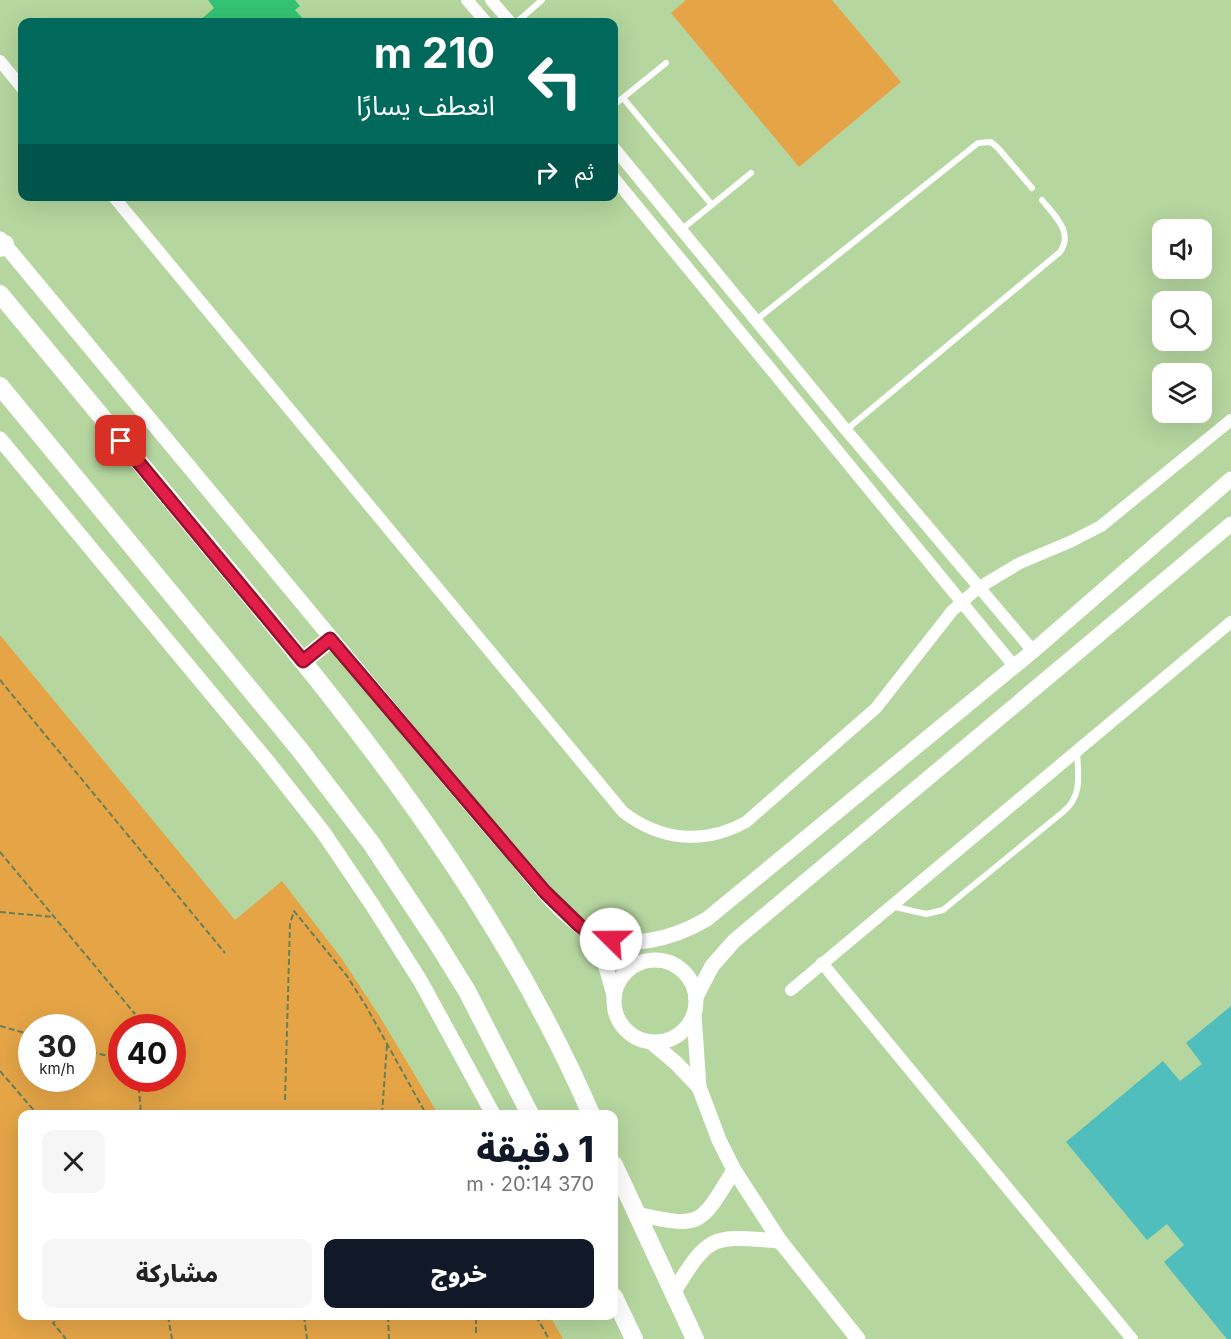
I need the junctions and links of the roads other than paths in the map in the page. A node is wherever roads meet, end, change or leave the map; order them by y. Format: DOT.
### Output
graph roads {
  1 [pos="467,0"];
  2 [pos="491,0"];
  3 [pos="542,0"];
  4 [pos="483,18"];
  5 [pos="507,18"];
  6 [pos="522,18"];
  7 [pos="0,61"];
  8 [pos="666,63"];
  9 [pos="18,83"];
  10 [pos="623,98"];
  11 [pos="618,102"];
  12 [pos="618,153"];
  13 [pos="751,173"];
  14 [pos="618,183"];
  15 [pos="1032,188"];
  16 [pos="1042,200"];
  17 [pos="117,201"];
  18 [pos="711,205"];
  19 [pos="681,230"];
  20 [pos="2,244"];
  21 [pos="0,294"];
  22 [pos="756,320"];
  23 [pos="0,386"];
  24 [pos="1231,420"];
  25 [pos="846,430"];
  26 [pos="0,439"];
  27 [pos="1231,479"];
  28 [pos="1231,524"];
  29 [pos="978,588"];
  30 [pos="962,602"];
  31 [pos="1231,622"];
  32 [pos="330,639"];
  33 [pos="1033,651"];
  34 [pos="303,661"];
  35 [pos="1014,666"];
  36 [pos="1077,750"];
  37 [pos="891,906"];
  38 [pos="591,934"];
  39 [pos="651,940"];
  40 [pos="653,960"];
  41 [pos="822,963"];
  42 [pos="791,990"];
  43 [pos="614,996"];
  44 [pos="696,996"];
  45 [pos="694,1015"];
  46 [pos="651,1042"];
  47 [pos="699,1087"];
  48 [pos="491,1110"];
  49 [pos="528,1110"];
  50 [pos="589,1110"];
  51 [pos="734,1170"];
  52 [pos="618,1174"];
  53 [pos="636,1214"];
  54 [pos="780,1241"];
  55 [pos="673,1293"];
  56 [pos="618,1308"];
  57 [pos="634,1339"];
  58 [pos="695,1339"];
  59 [pos="858,1339"];
  60 [pos="1132,1339"];
  1 -- 4 [label="street"];
  2 -- 5 [label="street"];
  3 -- 6 [label="lane"];
  7 -- 9 [label="street"];
  8 -- 10 [label="lane"];
  10 -- 11 [label="lane"];
  10 -- 18 [label="lane"];
  12 -- 19 [label="street"];
  13 -- 18 [label="lane"];
  14 -- 30 [label="street"];
  15 -- 22 [label="lane"];
  16 -- 25 [label="lane"];
  17 -- 30 [label="street"];
  18 -- 19 [label="lane"];
  19 -- 22 [label="street"];
  20 -- 32 [label="street"];
  21 -- 34 [label="main road"];
  22 -- 25 [label="street"];
  23 -- 49 [label="main road"];
  24 -- 29 [label="street"];
  25 -- 29 [label="street"];
  26 -- 48 [label="street"];
  27 -- 33 [label="street"];
  28 -- 44 [label="street"];
  29 -- 30 [label="street"];
  29 -- 33 [label="street"];
  30 -- 35 [label="street"];
  31 -- 36 [label="street"];
  32 -- 34 [label="main road"];
  32 -- 38 [label="street"];
  33 -- 35 [label="street"];
  34 -- 50 [label="main road"];
  35 -- 39 [label="street"];
  36 -- 37 [label="street"];
  36 -- 37 [label="lane"];
  37 -- 41 [label="street"];
  38 -- 39 [label="street"];
  38 -- 43 [label="street"];
  39 -- 40 [label="street"];
  40 -- 43 [label="street"];
  40 -- 44 [label="street"];
  41 -- 42 [label="street"];
  41 -- 60 [label="street"];
  43 -- 46 [label="street"];
  44 -- 45 [label="street"];
  45 -- 46 [label="street"];
  45 -- 47 [label="street"];
  46 -- 47 [label="street"];
  47 -- 51 [label="street"];
  51 -- 53 [label="street"];
  51 -- 54 [label="street"];
  52 -- 53 [label="main road"];
  53 -- 55 [label="main road"];
  54 -- 55 [label="street"];
  54 -- 59 [label="street"];
  55 -- 58 [label="main road"];
  56 -- 57 [label="main road"];
}
